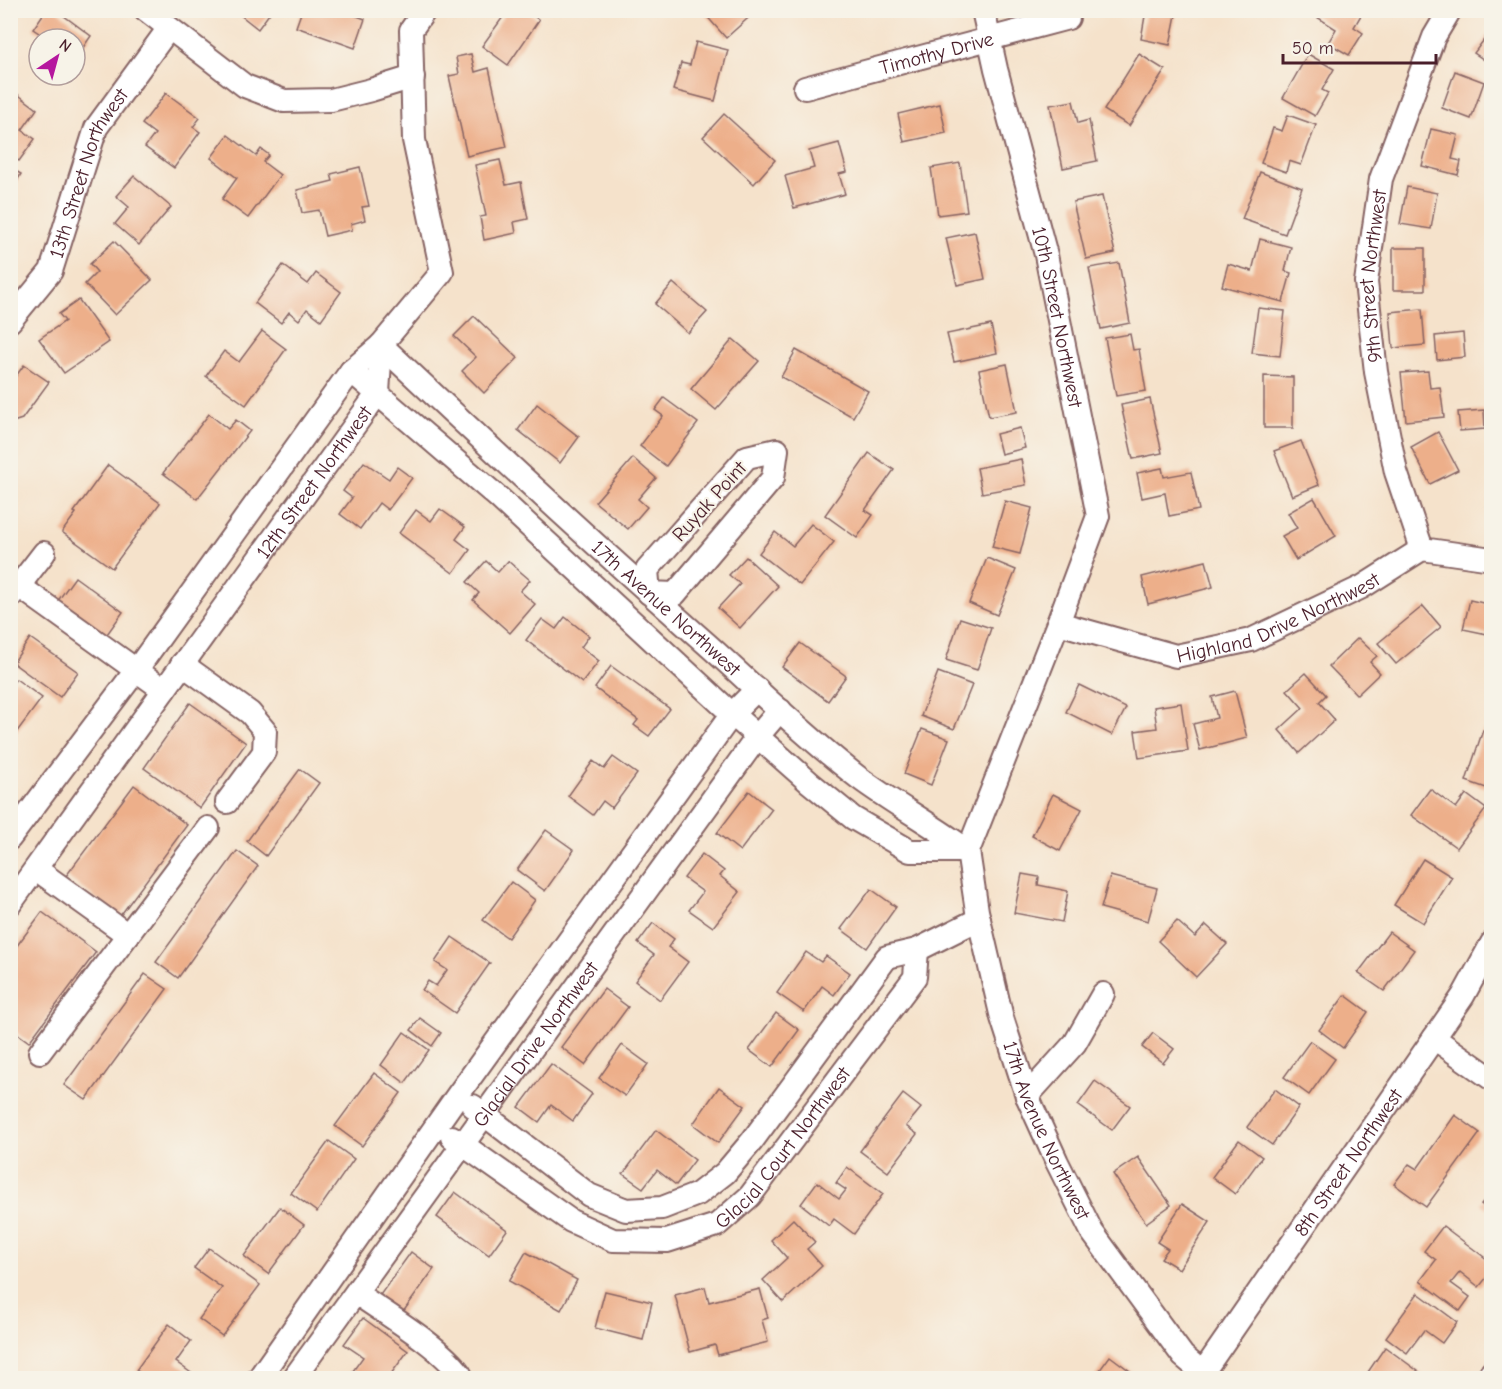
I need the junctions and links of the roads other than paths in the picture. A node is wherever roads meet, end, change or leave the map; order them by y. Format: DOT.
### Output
graph roads {
  1 [pos="146,10"];
  2 [pos="425,10"];
  3 [pos="983,10"];
  4 [pos="1450,10"];
  5 [pos="1068,18"];
  6 [pos="169,28"];
  7 [pos="990,39"];
  8 [pos="412,77"];
  9 [pos="805,88"];
  10 [pos="10,321"];
  11 [pos="381,345"];
  12 [pos="351,371"];
  13 [pos="378,393"];
  14 [pos="523,479"];
  15 [pos="499,498"];
  16 [pos="1422,549"];
  17 [pos="44,553"];
  18 [pos="1491,559"];
  19 [pos="15,591"];
  20 [pos="649,593"];
  21 [pos="628,616"];
  22 [pos="1058,623"];
  23 [pos="183,664"];
  24 [pos="136,669"];
  25 [pos="757,689"];
  26 [pos="164,690"];
  27 [pos="780,710"];
  28 [pos="732,714"];
  29 [pos="758,736"];
  30 [pos="227,802"];
  31 [pos="208,828"];
  32 [pos="10,838"];
  33 [pos="968,851"];
  34 [pos="36,869"];
  35 [pos="10,904"];
  36 [pos="979,919"];
  37 [pos="128,935"];
  38 [pos="1491,942"];
  39 [pos="917,950"];
  40 [pos="1103,994"];
  41 [pos="1434,1038"];
  42 [pos="40,1052"];
  43 [pos="1491,1079"];
  44 [pos="457,1095"];
  45 [pos="1028,1096"];
  46 [pos="485,1114"];
  47 [pos="435,1127"];
  48 [pos="463,1145"];
  49 [pos="356,1293"];
  50 [pos="1491,1372"];
  51 [pos="1201,1375"];
  52 [pos="259,1378"];
  53 [pos="294,1378"];
  54 [pos="458,1378"];
  55 [pos="1486,1378"];
  1 -- 6 [label="street"];
  2 -- 8 [label="street"];
  3 -- 7 [label="street, 10th Street Northwest"];
  4 -- 16 [label="street, 9th Street Northwest"];
  5 -- 7 [label="street, Timothy Drive"];
  6 -- 8 [label="street"];
  6 -- 10 [label="street, 13th Street Northwest"];
  7 -- 9 [label="street, Timothy Drive"];
  7 -- 22 [label="street, 10th Street Northwest"];
  8 -- 11 [label="street"];
  11 -- 12 [label="street"];
  11 -- 13 [label="street, 12th Street Northwest"];
  11 -- 14 [label="street, 17th Avenue Northwest"];
  12 -- 13 [label="street"];
  12 -- 24 [label="street"];
  13 -- 15 [label="street"];
  13 -- 23 [label="street, 12th Street Northwest"];
  14 -- 15 [label="street"];
  14 -- 20 [label="street, 17th Avenue Northwest"];
  15 -- 21 [label="street"];
  16 -- 18 [label="street"];
  16 -- 22 [label="street, Highland Drive Northwest"];
  17 -- 19 [label="street"];
  19 -- 24 [label="street"];
  20 -- 20 [label="street, Ruyak Point"];
  20 -- 21 [label="street"];
  20 -- 25 [label="street, 17th Avenue Northwest"];
  21 -- 28 [label="street"];
  22 -- 33 [label="street"];
  23 -- 26 [label="street, 12th Street Northwest"];
  23 -- 30 [label="street"];
  24 -- 26 [label="street"];
  24 -- 32 [label="street"];
  25 -- 27 [label="street, 17th Avenue Northwest"];
  25 -- 28 [label="street"];
  26 -- 34 [label="street, 12th Street Northwest"];
  27 -- 29 [label="street, Glacial Drive Northwest"];
  27 -- 33 [label="street, 17th Avenue Northwest"];
  28 -- 29 [label="street"];
  28 -- 44 [label="street"];
  29 -- 33 [label="street"];
  29 -- 46 [label="street, Glacial Drive Northwest"];
  31 -- 37 [label="street"];
  33 -- 36 [label="street, 17th Avenue Northwest"];
  34 -- 35 [label="street, 12th Street Northwest"];
  34 -- 37 [label="street"];
  36 -- 39 [label="street"];
  36 -- 45 [label="street, 17th Avenue Northwest"];
  37 -- 42 [label="street"];
  38 -- 41 [label="street, 8th Street Northwest"];
  39 -- 46 [label="street"];
  39 -- 48 [label="street, Glacial Court Northwest"];
  40 -- 45 [label="street"];
  41 -- 43 [label="street"];
  41 -- 51 [label="street, 8th Street Northwest"];
  44 -- 46 [label="street"];
  44 -- 47 [label="street"];
  45 -- 51 [label="street, 17th Avenue Northwest"];
  46 -- 48 [label="street, Glacial Drive Northwest"];
  47 -- 48 [label="street, Glacial Court Northwest"];
  47 -- 52 [label="street"];
  48 -- 49 [label="street, Glacial Drive Northwest"];
  49 -- 53 [label="street, Glacial Drive Northwest"];
  49 -- 54 [label="street"];
  50 -- 55 [label="street"];
}
